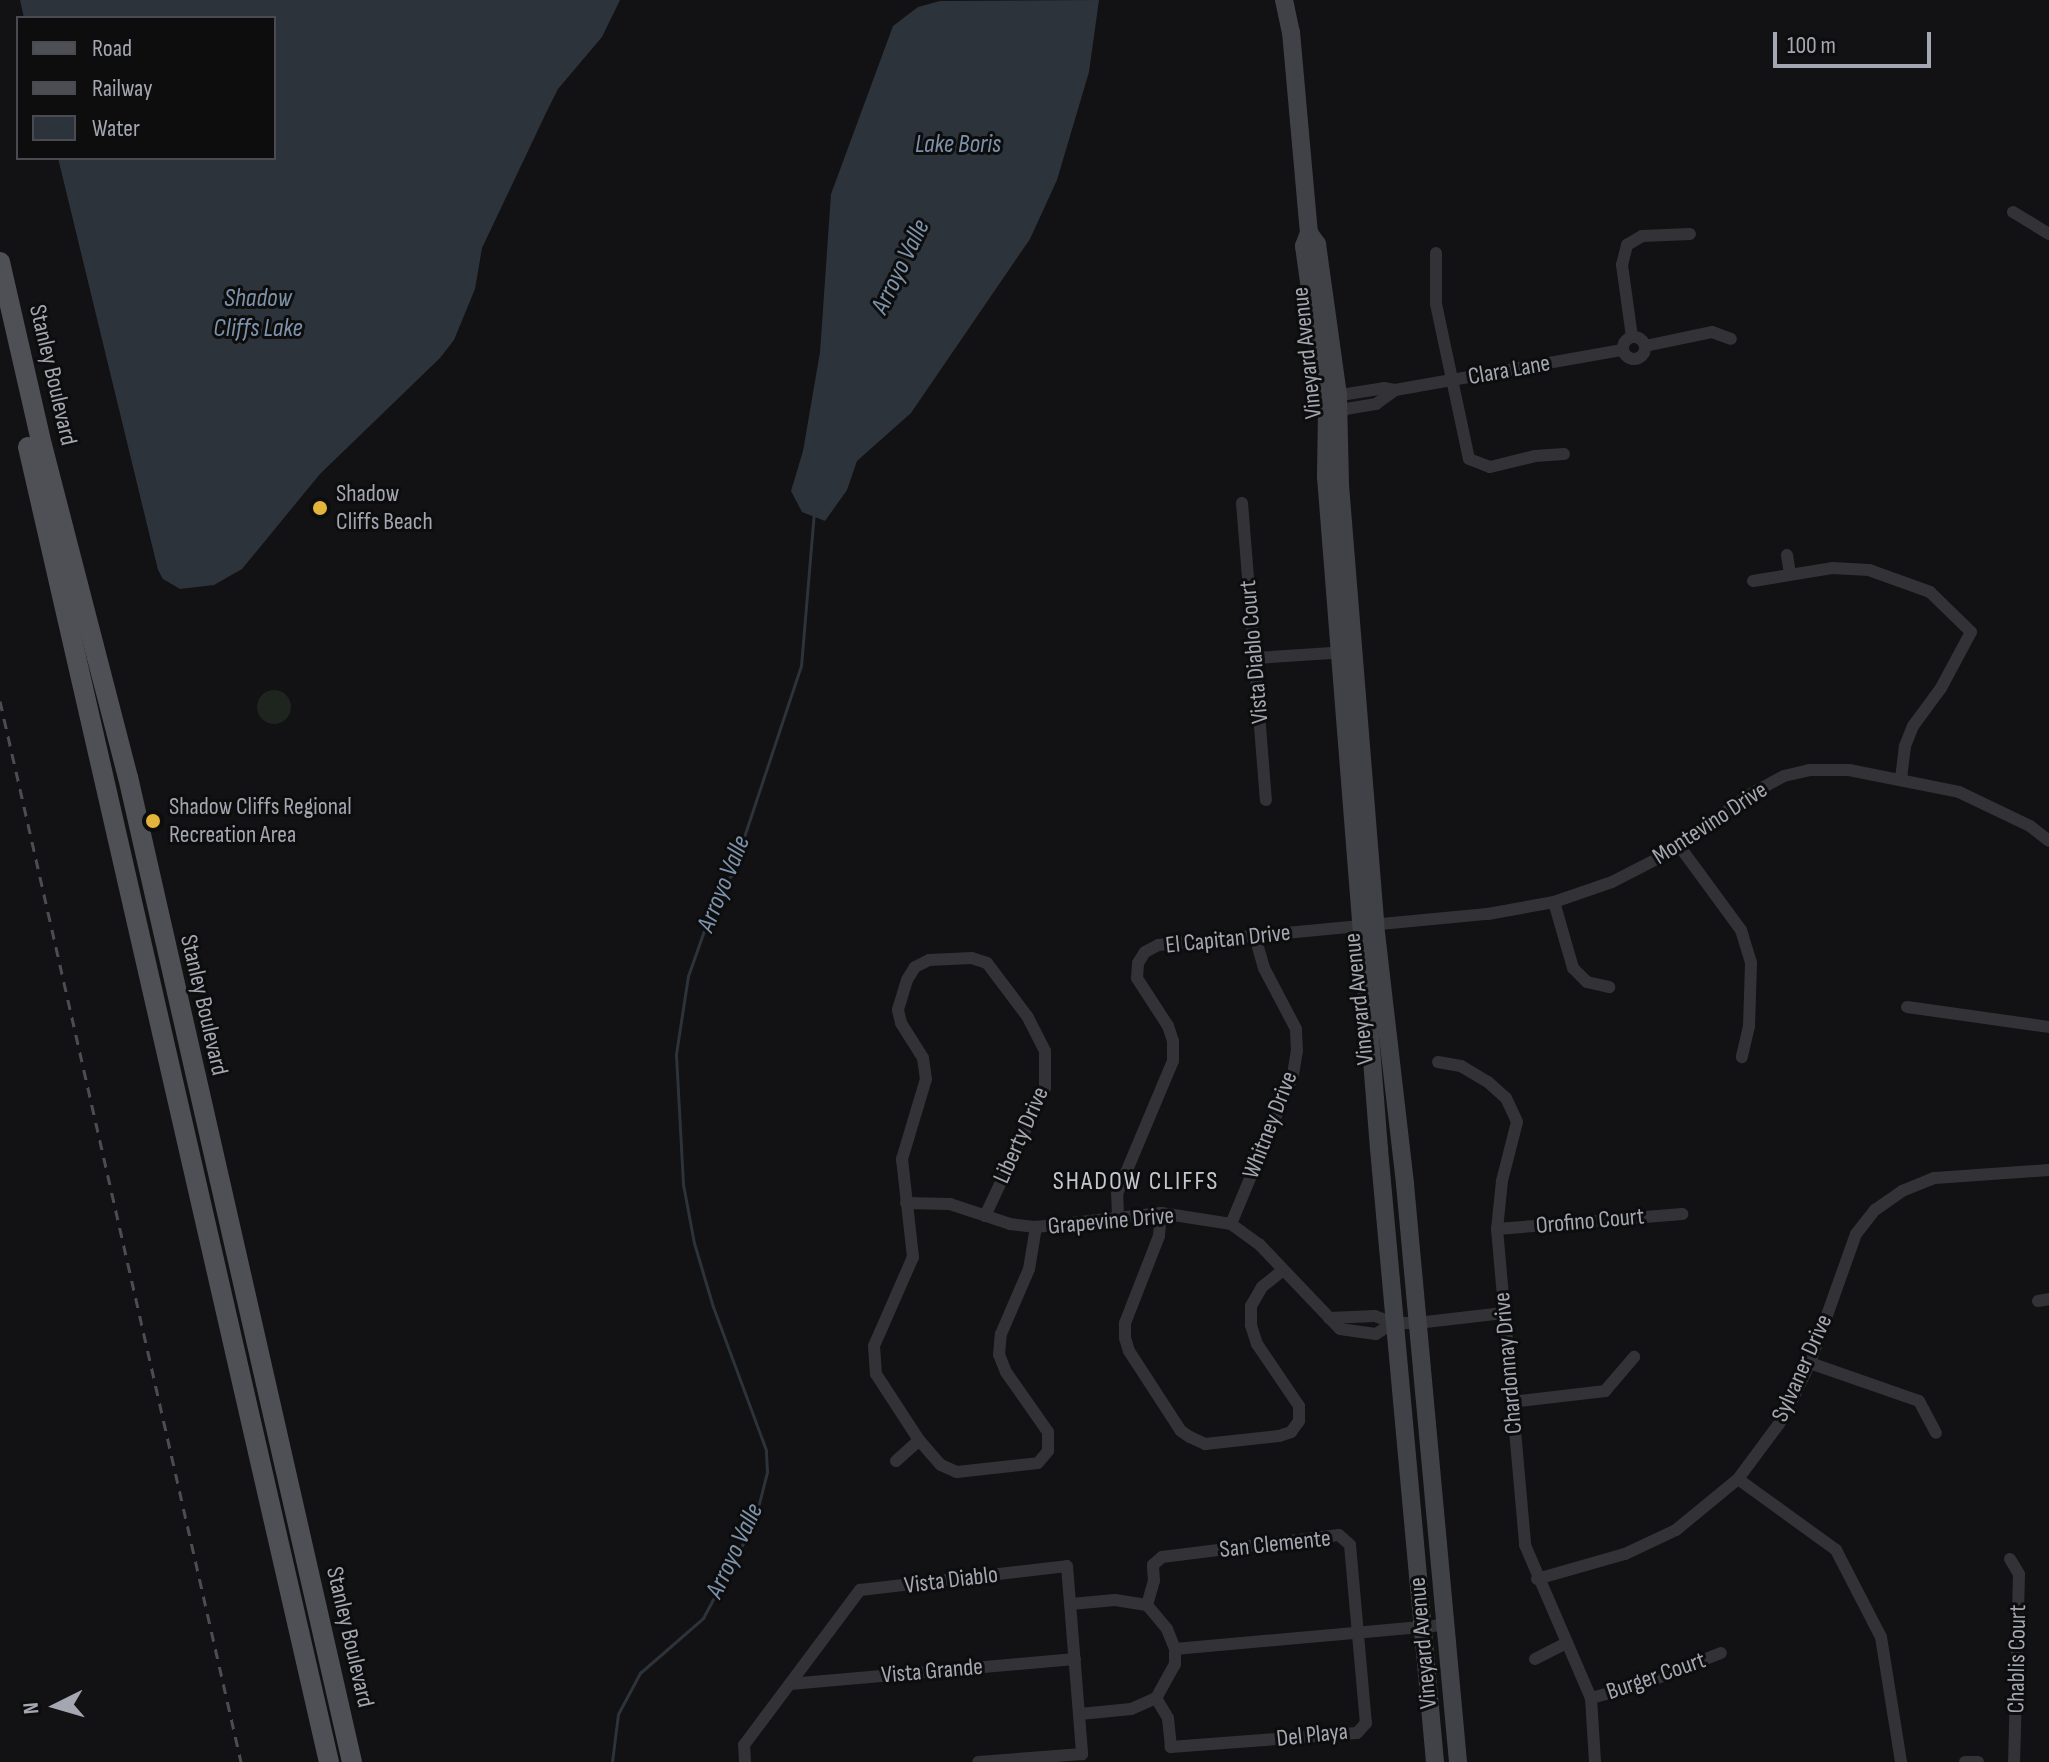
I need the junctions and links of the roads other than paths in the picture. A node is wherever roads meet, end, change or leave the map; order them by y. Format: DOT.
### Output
graph roads {
  1 [pos="1284,0"];
  2 [pos="2013,212"];
  3 [pos="1690,234"];
  4 [pos="2049,234"];
  5 [pos="1436,253"];
  6 [pos="0,262"];
  7 [pos="0,322"];
  8 [pos="1632,337"];
  9 [pos="1731,339"];
  10 [pos="1645,346"];
  11 [pos="1623,350"];
  12 [pos="1451,380"];
  13 [pos="1335,406"];
  14 [pos="1564,454"];
  15 [pos="1242,503"];
  16 [pos="1787,555"];
  17 [pos="1790,573"];
  18 [pos="1753,581"];
  19 [pos="1346,652"];
  20 [pos="1255,658"];
  21 [pos="1901,778"];
  22 [pos="1266,800"];
  23 [pos="2049,841"];
  24 [pos="1680,847"];
  25 [pos="1554,902"];
  26 [pos="1369,924"];
  27 [pos="1255,936"];
  28 [pos="162,937"];
  29 [pos="141,942"];
  30 [pos="1609,987"];
  31 [pos="1907,1007"];
  32 [pos="2049,1027"];
  33 [pos="1742,1057"];
  34 [pos="1438,1062"];
  35 [pos="2049,1170"];
  36 [pos="906,1203"];
  37 [pos="1161,1213"];
  38 [pos="1682,1214"];
  39 [pos="985,1216"];
  40 [pos="1118,1217"];
  41 [pos="1231,1224"];
  42 [pos="1036,1227"];
  43 [pos="1497,1229"];
  44 [pos="1283,1270"];
  45 [pos="1503,1313"];
  46 [pos="1393,1323"];
  47 [pos="1417,1323"];
  48 [pos="1634,1357"];
  49 [pos="1810,1363"];
  50 [pos="1511,1402"];
  51 [pos="1936,1433"];
  52 [pos="919,1440"];
  53 [pos="896,1461"];
  54 [pos="1738,1479"];
  55 [pos="2010,1559"];
  56 [pos="1537,1579"];
  57 [pos="1071,1604"];
  58 [pos="1147,1605"];
  59 [pos="1446,1625"];
  60 [pos="1421,1627"];
  61 [pos="1358,1634"];
  62 [pos="1567,1643"];
  63 [pos="1175,1649"];
  64 [pos="1721,1653"];
  65 [pos="1075,1659"];
  66 [pos="1535,1659"];
  67 [pos="790,1684"];
  68 [pos="1156,1698"];
  69 [pos="1591,1698"];
  70 [pos="1080,1714"];
  71 [pos="329,1762"];
  72 [pos="352,1762"];
  73 [pos="745,1762"];
  74 [pos="978,1762"];
  75 [pos="1435,1762"];
  76 [pos="1458,1762"];
  77 [pos="1595,1762"];
  78 [pos="1901,1762"];
  79 [pos="1965,1762"];
  80 [pos="1978,1762"];
  81 [pos="2014,1762"];
  1 -- 13 [label="street, Vineyard Avenue"];
  2 -- 4 [label="street"];
  3 -- 8 [label="street"];
  5 -- 12 [label="street"];
  6 -- 28 [label="main road, Stanley Boulevard"];
  7 -- 29 [label="main road, Stanley Boulevard"];
  8 -- 10 [label="street"];
  8 -- 11 [label="street"];
  9 -- 10 [label="street"];
  10 -- 11 [label="street"];
  11 -- 12 [label="street, Clara Lane"];
  12 -- 13 [label="street, Clara Lane"];
  12 -- 14 [label="street"];
  13 -- 19 [label="street, Vineyard Avenue"];
  15 -- 20 [label="street, Vista Diablo Court"];
  16 -- 17 [label="street"];
  17 -- 18 [label="street"];
  17 -- 21 [label="street"];
  19 -- 20 [label="street"];
  19 -- 26 [label="street, Vineyard Avenue"];
  20 -- 22 [label="street, Vista Diablo Court"];
  21 -- 23 [label="street, Montevino Drive"];
  21 -- 24 [label="street, Montevino Drive"];
  24 -- 25 [label="street, Montevino Drive"];
  24 -- 33 [label="street"];
  25 -- 26 [label="street, Montevino Drive"];
  25 -- 30 [label="street"];
  26 -- 27 [label="street, El Capitan Drive"];
  26 -- 46 [label="street, Vineyard Avenue"];
  26 -- 47 [label="street, Vineyard Avenue"];
  27 -- 40 [label="street, El Capitan Drive"];
  27 -- 41 [label="street, Whitney Drive"];
  28 -- 29 [label="main road"];
  28 -- 72 [label="main road, Stanley Boulevard"];
  29 -- 71 [label="main road, Stanley Boulevard"];
  31 -- 32 [label="street"];
  34 -- 43 [label="street, Chardonnay Drive"];
  35 -- 49 [label="street, Sylvaner Drive"];
  36 -- 39 [label="street, Grapevine Drive"];
  36 -- 39 [label="street, Liberty Drive"];
  36 -- 52 [label="street"];
  37 -- 40 [label="street, Grapevine Drive"];
  37 -- 41 [label="street, Grapevine Drive"];
  37 -- 44 [label="street"];
  38 -- 43 [label="street, Orofino Court"];
  39 -- 42 [label="street, Grapevine Drive"];
  40 -- 42 [label="street, Grapevine Drive"];
  41 -- 44 [label="street, Grapevine Drive"];
  42 -- 52 [label="street"];
  43 -- 45 [label="street, Chardonnay Drive"];
  44 -- 46 [label="street, Grapevine Drive"];
  45 -- 47 [label="street, Grapevine Drive"];
  45 -- 50 [label="street, Chardonnay Drive"];
  46 -- 47 [label="street, Grapevine Drive"];
  46 -- 60 [label="street, Vineyard Avenue"];
  47 -- 59 [label="street, Vineyard Avenue"];
  48 -- 50 [label="street"];
  49 -- 51 [label="street"];
  49 -- 54 [label="street, Sylvaner Drive"];
  50 -- 56 [label="street, Chardonnay Drive"];
  52 -- 53 [label="street"];
  54 -- 56 [label="street, Sylvaner Drive"];
  54 -- 78 [label="street"];
  55 -- 81 [label="street, Chablis Court"];
  56 -- 62 [label="street, Chardonnay Drive"];
  57 -- 58 [label="street"];
  57 -- 65 [label="street, Vista Diablo"];
  57 -- 67 [label="street, Vista Diablo"];
  58 -- 61 [label="street, San Clemente"];
  58 -- 63 [label="street"];
  59 -- 60 [label="street"];
  59 -- 76 [label="street, Vineyard Avenue"];
  60 -- 61 [label="street"];
  60 -- 75 [label="street, Vineyard Avenue"];
  61 -- 63 [label="street"];
  61 -- 68 [label="street, Del Playa"];
  62 -- 66 [label="street"];
  62 -- 69 [label="street, Chardonnay Drive"];
  63 -- 68 [label="street"];
  64 -- 69 [label="street, Burger Court"];
  65 -- 67 [label="street, Vista Grande"];
  65 -- 70 [label="street"];
  67 -- 73 [label="street"];
  68 -- 70 [label="street"];
  69 -- 77 [label="street, Chardonnay Drive"];
  70 -- 74 [label="street"];
  79 -- 80 [label="street"];
}
